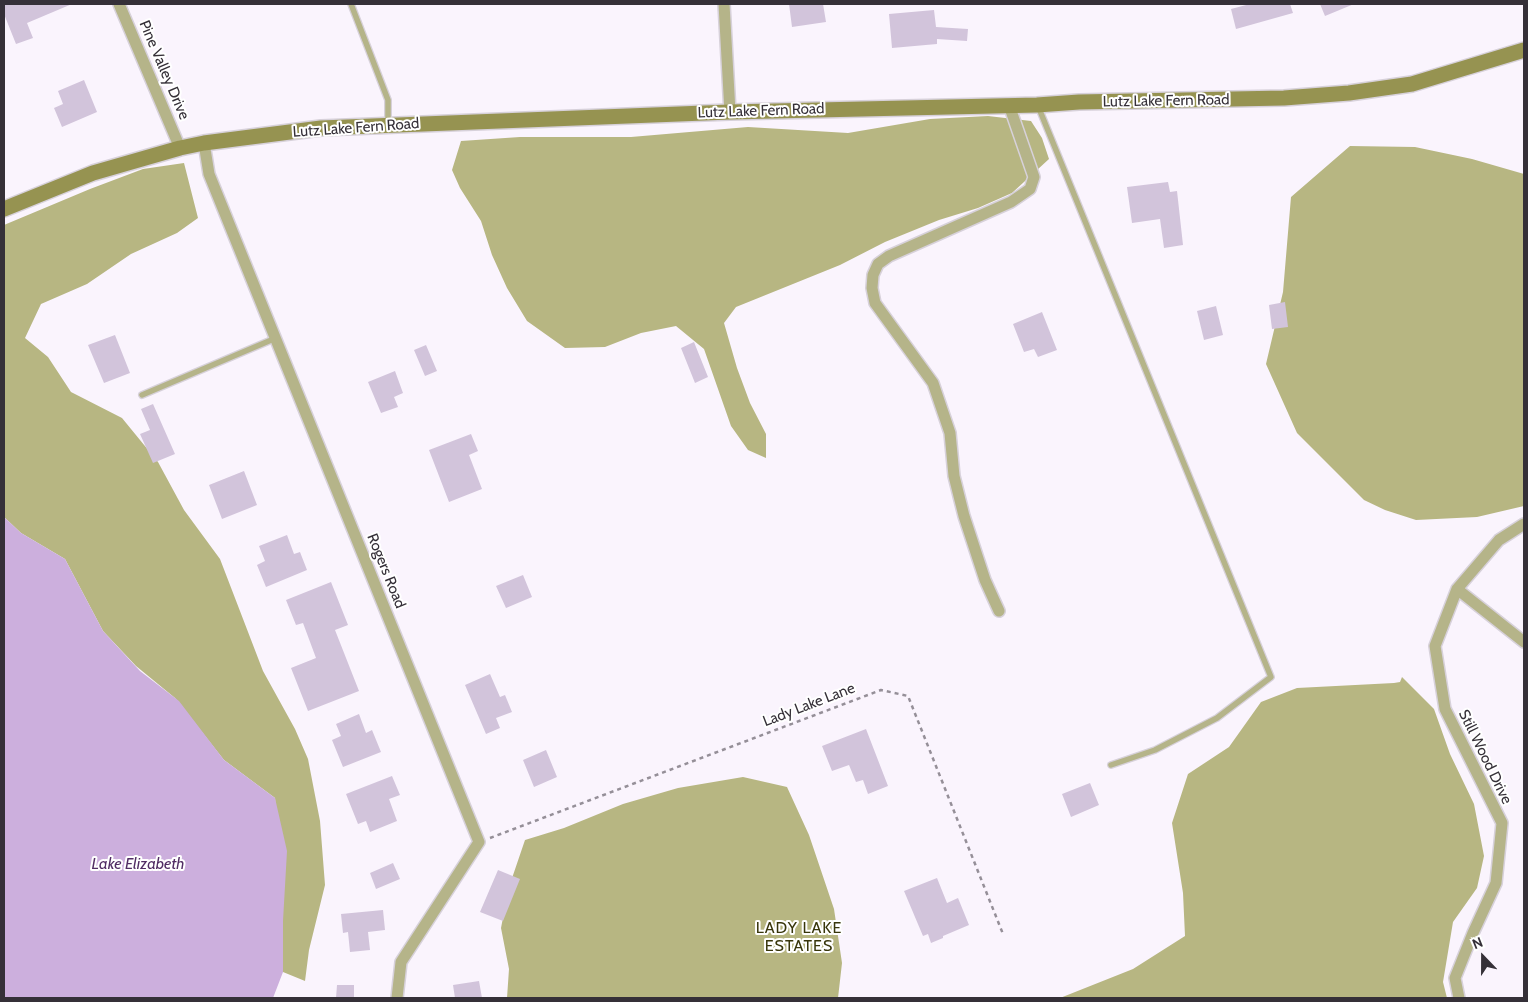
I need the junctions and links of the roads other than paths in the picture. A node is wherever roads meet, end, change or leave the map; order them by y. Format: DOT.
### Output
graph roads {
  1 [pos="119,4"];
  2 [pos="351,4"];
  3 [pos="724,4"];
  4 [pos="1524,50"];
  5 [pos="1037,104"];
  6 [pos="1009,105"];
  7 [pos="730,112"];
  8 [pos="388,125"];
  9 [pos="204,143"];
  10 [pos="180,148"];
  11 [pos="4,209"];
  12 [pos="276,338"];
  13 [pos="142,395"];
  14 [pos="1524,524"];
  15 [pos="1457,589"];
  16 [pos="999,611"];
  17 [pos="1524,642"];
  18 [pos="1111,765"];
  19 [pos="397,998"];
  20 [pos="1459,998"];
  1 -- 10 [label="street, Pine Valley Drive"];
  2 -- 8 [label="lane"];
  3 -- 7 [label="street"];
  4 -- 5 [label="main road, Lutz Lake Fern Road"];
  5 -- 6 [label="main road, Lutz Lake Fern Road"];
  5 -- 18 [label="lane"];
  6 -- 7 [label="main road, Lutz Lake Fern Road"];
  6 -- 16 [label="street"];
  7 -- 8 [label="main road, Lutz Lake Fern Road"];
  8 -- 9 [label="main road, Lutz Lake Fern Road"];
  9 -- 10 [label="main road, Lutz Lake Fern Road"];
  9 -- 12 [label="street, Rogers Road"];
  10 -- 11 [label="main road, Lutz Lake Fern Road"];
  12 -- 13 [label="lane"];
  12 -- 19 [label="street, Rogers Road"];
  14 -- 15 [label="street, Still Wood Drive"];
  15 -- 17 [label="street"];
  15 -- 20 [label="street, Still Wood Drive"];
}
